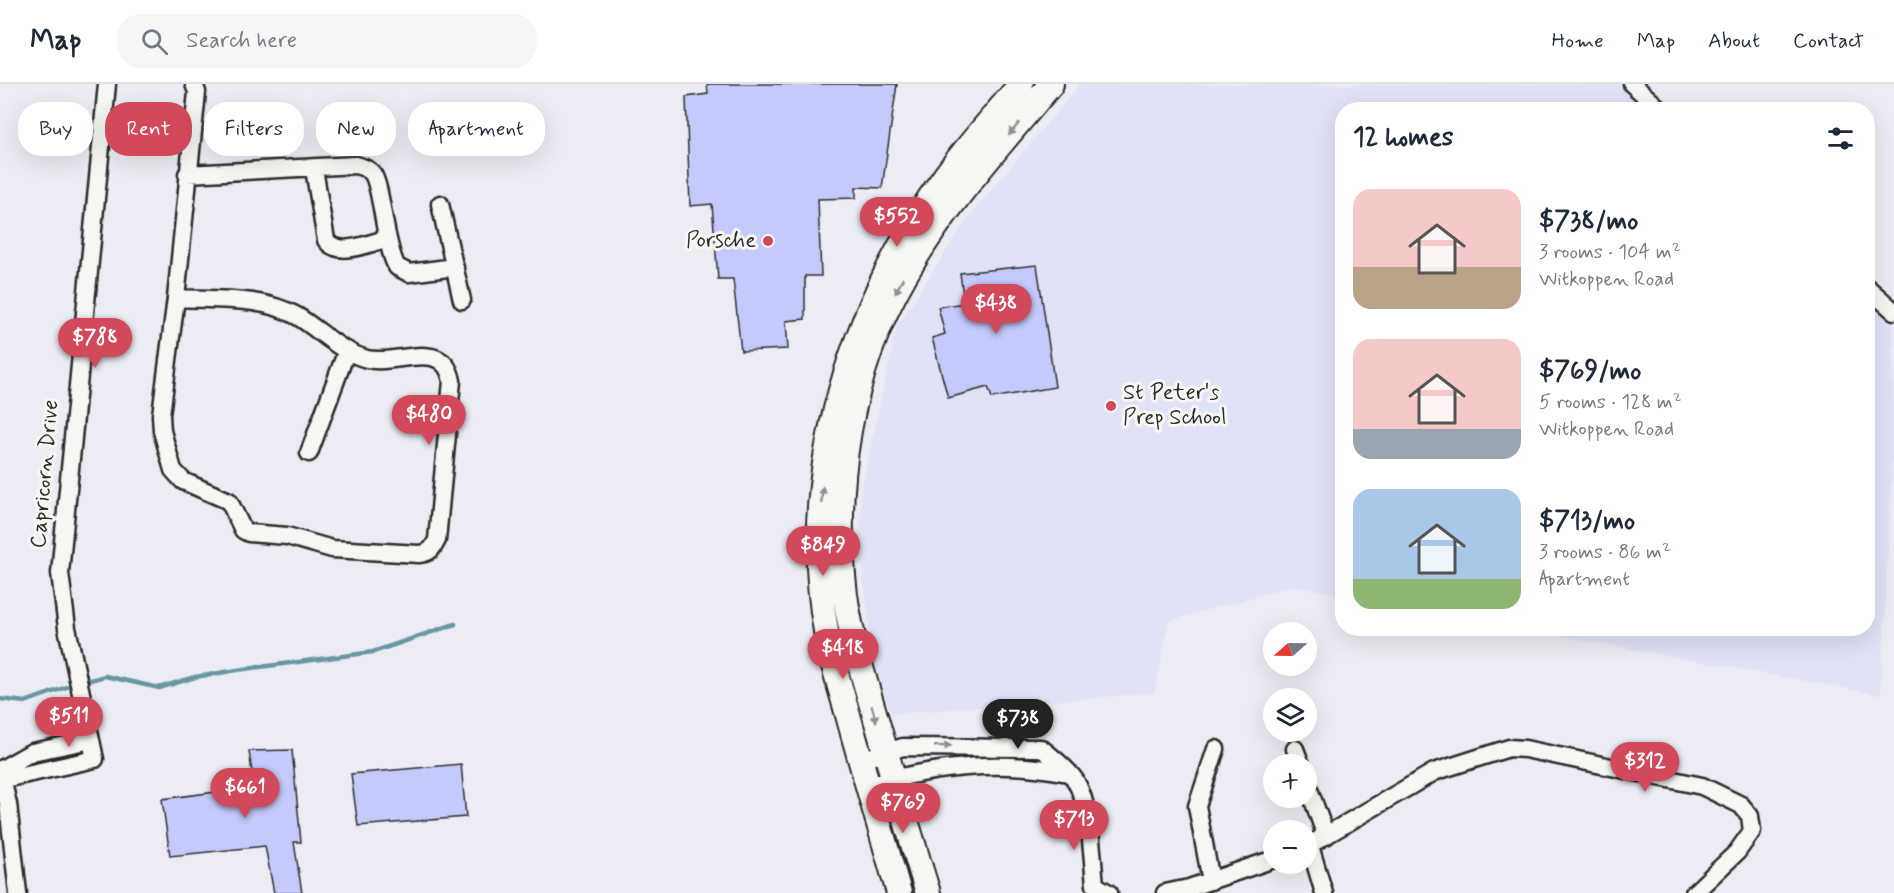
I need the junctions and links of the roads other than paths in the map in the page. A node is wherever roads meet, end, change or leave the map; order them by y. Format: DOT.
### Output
graph roads {
  1 [pos="107,84"];
  2 [pos="1051,84"];
  3 [pos="1632,84"];
  4 [pos="198,87"];
  5 [pos="1017,88"];
  6 [pos="1652,102"];
  7 [pos="314,169"];
  8 [pos="187,174"];
  9 [pos="440,204"];
  10 [pos="386,239"];
  11 [pos="455,267"];
  12 [pos="1875,294"];
  13 [pos="176,298"];
  14 [pos="462,300"];
  15 [pos="1894,311"];
  16 [pos="347,350"];
  17 [pos="309,453"];
  18 [pos="831,553"];
  19 [pos="834,596"];
  20 [pos="91,740"];
  21 [pos="1000,746"];
  22 [pos="1216,749"];
  23 [pos="885,753"];
  24 [pos="860,760"];
  25 [pos="998,767"];
  26 [pos="1068,773"];
  27 [pos="1,775"];
  28 [pos="893,778"];
  29 [pos="868,786"];
  30 [pos="1316,808"];
  31 [pos="1326,836"];
  32 [pos="1317,842"];
  33 [pos="1263,863"];
  34 [pos="1317,873"];
  35 [pos="1210,881"];
  36 [pos="1097,890"];
  37 [pos="18,893"];
  38 [pos="898,893"];
  39 [pos="928,893"];
  40 [pos="1165,893"];
  41 [pos="1324,893"];
  42 [pos="1694,893"];
  1 -- 20 [label="street, Capricorn Drive"];
  2 -- 18 [label="main road, one-way"];
  3 -- 6 [label="street"];
  4 -- 8 [label="street"];
  18 -- 5 [label="main road, one-way"];
  7 -- 8 [label="street"];
  7 -- 10 [label="street"];
  7 -- 10 [label="street"];
  8 -- 13 [label="street"];
  9 -- 11 [label="street"];
  10 -- 11 [label="street"];
  11 -- 14 [label="street"];
  12 -- 15 [label="street"];
  13 -- 16 [label="street"];
  13 -- 16 [label="street"];
  16 -- 17 [label="street"];
  18 -- 19 [label="main road"];
  19 -- 23 [label="main road, one-way"];
  19 -- 24 [label="main road"];
  20 -- 27 [label="street"];
  20 -- 27 [label="street, Capricorn Drive"];
  23 -- 21 [label="street, one-way"];
  21 -- 25 [label="street"];
  21 -- 26 [label="street"];
  22 -- 35 [label="street"];
  23 -- 24 [label="street"];
  23 -- 28 [label="main road"];
  24 -- 29 [label="main road"];
  25 -- 26 [label="street"];
  25 -- 28 [label="street"];
  26 -- 36 [label="street"];
  27 -- 37 [label="street"];
  28 -- 29 [label="street"];
  28 -- 39 [label="main road"];
  29 -- 38 [label="main road"];
  30 -- 31 [label="street"];
  31 -- 32 [label="street"];
  31 -- 42 [label="street"];
  33 -- 35 [label="street"];
  34 -- 41 [label="street"];
  35 -- 40 [label="street"];
}
